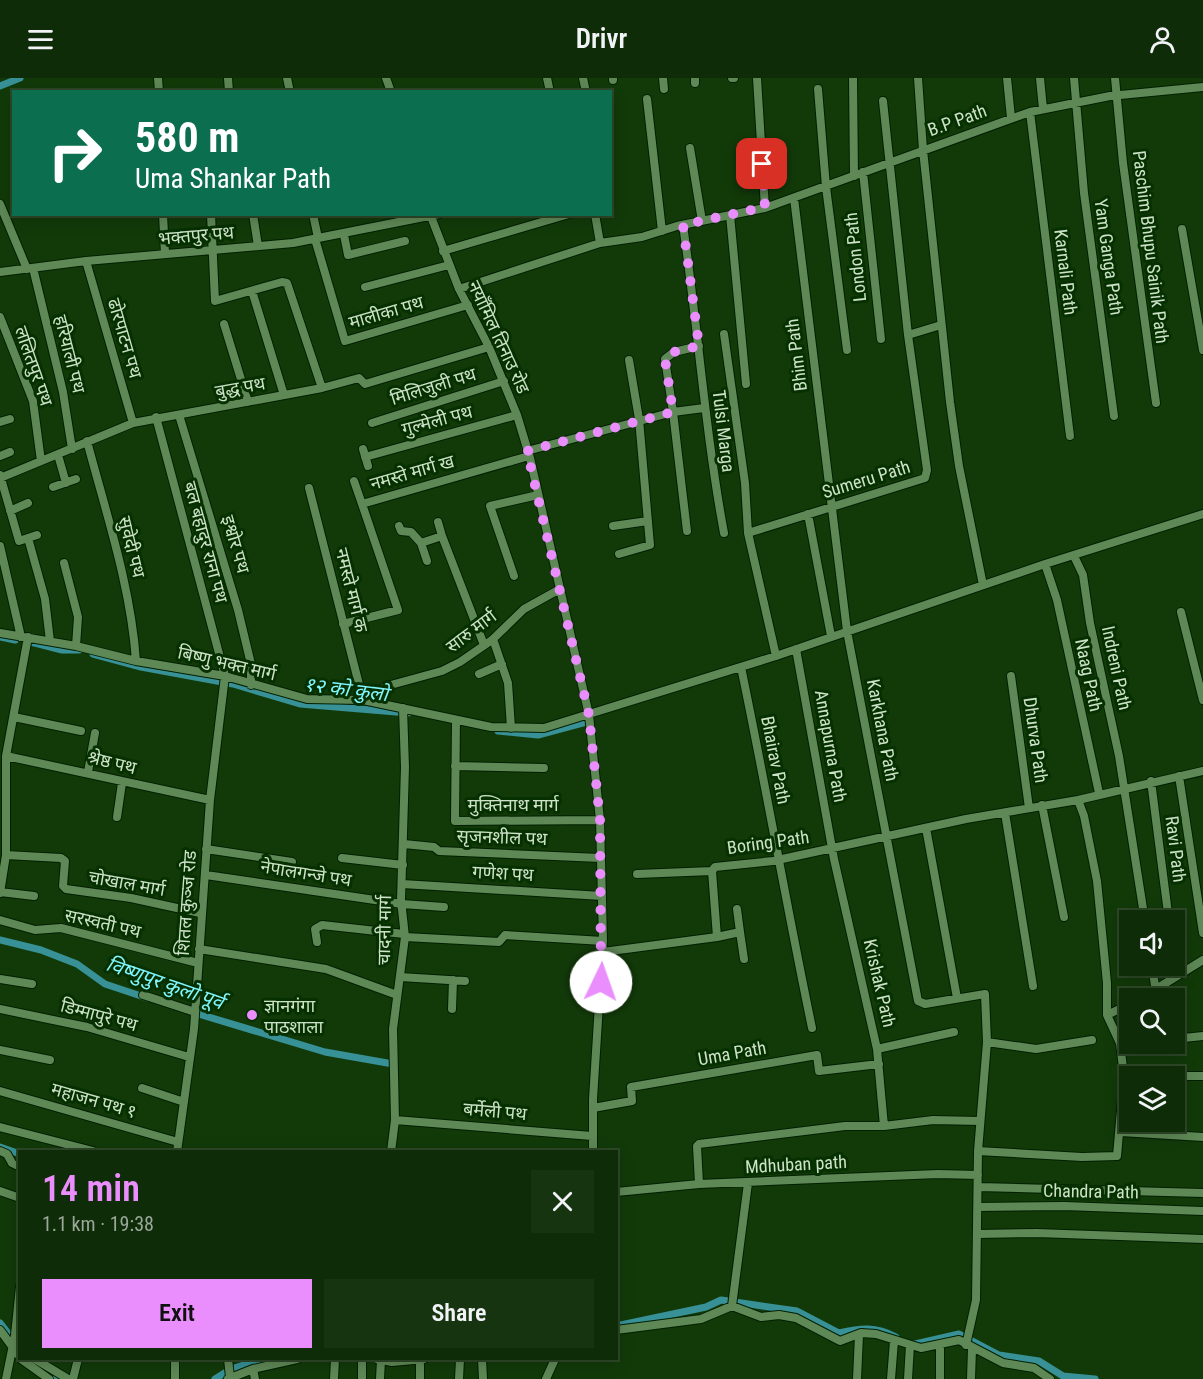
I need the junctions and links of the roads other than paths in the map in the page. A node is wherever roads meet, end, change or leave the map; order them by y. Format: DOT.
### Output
graph roads {
  1 [pos="663,78"];
  2 [pos="757,78"];
  3 [pos="853,78"];
  4 [pos="918,78"];
  5 [pos="1007,78"];
  6 [pos="1040,78"];
  7 [pos="1074,78"];
  8 [pos="1115,78"];
  9 [pos="1202,78"];
  10 [pos="1203,87"];
  11 [pos="664,89"];
  12 [pos="818,89"];
  13 [pos="1117,96"];
  14 [pos="647,99"];
  15 [pos="883,101"];
  16 [pos="1074,102"];
  17 [pos="1043,109"];
  18 [pos="1030,112"];
  19 [pos="1011,118"];
  20 [pos="690,148"];
  21 [pos="923,150"];
  22 [pos="891,162"];
  23 [pos="863,172"];
  24 [pos="854,176"];
  25 [pos="826,187"];
  26 [pos="794,198"];
  27 [pos="0,204"];
  28 [pos="765,207"];
  29 [pos="730,215"];
  30 [pos="163,216"];
  31 [pos="211,216"];
  32 [pos="253,216"];
  33 [pos="313,216"];
  34 [pos="429,216"];
  35 [pos="433,216"];
  36 [pos="562,216"];
  37 [pos="595,216"];
  38 [pos="702,221"];
  39 [pos="683,225"];
  40 [pos="1182,229"];
  41 [pos="662,231"];
  42 [pos="344,235"];
  43 [pos="316,238"];
  44 [pos="405,241"];
  45 [pos="600,243"];
  46 [pos="258,246"];
  47 [pos="214,250"];
  48 [pos="443,251"];
  49 [pos="165,254"];
  50 [pos="86,261"];
  51 [pos="448,265"];
  52 [pos="30,269"];
  53 [pos="0,272"];
  54 [pos="365,287"];
  55 [pos="459,290"];
  56 [pos="252,291"];
  57 [pos="468,305"];
  58 [pos="0,317"];
  59 [pos="224,324"];
  60 [pos="941,325"];
  61 [pos="1201,331"];
  62 [pos="724,334"];
  63 [pos="908,335"];
  64 [pos="881,339"];
  65 [pos="699,346"];
  66 [pos="489,347"];
  67 [pos="848,350"];
  68 [pos="1203,350"];
  69 [pos="630,360"];
  70 [pos="504,381"];
  71 [pos="746,384"];
  72 [pos="322,388"];
  73 [pos="284,395"];
  74 [pos="248,402"];
  75 [pos="1156,403"];
  76 [pos="704,408"];
  77 [pos="673,412"];
  78 [pos="179,415"];
  79 [pos="516,415"];
  80 [pos="1114,416"];
  81 [pos="156,417"];
  82 [pos="10,418"];
  83 [pos="639,419"];
  84 [pos="0,422"];
  85 [pos="133,423"];
  86 [pos="372,423"];
  87 [pos="1070,436"];
  88 [pos="87,441"];
  89 [pos="72,449"];
  90 [pos="10,452"];
  91 [pos="528,453"];
  92 [pos="58,455"];
  93 [pos="0,456"];
  94 [pos="366,457"];
  95 [pos="41,461"];
  96 [pos="0,477"];
  97 [pos="76,479"];
  98 [pos="354,481"];
  99 [pos="66,483"];
  100 [pos="53,487"];
  101 [pos="309,488"];
  102 [pos="538,495"];
  103 [pos="28,503"];
  104 [pos="362,504"];
  105 [pos="831,508"];
  106 [pos="10,511"];
  107 [pos="808,514"];
  108 [pos="1203,514"];
  109 [pos="648,521"];
  110 [pos="438,522"];
  111 [pos="399,526"];
  112 [pos="613,526"];
  113 [pos="687,531"];
  114 [pos="723,533"];
  115 [pos="748,533"];
  116 [pos="442,536"];
  117 [pos="421,543"];
  118 [pos="0,546"];
  119 [pos="619,554"];
  120 [pos="1074,556"];
  121 [pos="427,561"];
  122 [pos="64,563"];
  123 [pos="1045,564"];
  124 [pos="514,576"];
  125 [pos="983,585"];
  126 [pos="560,589"];
  127 [pos="1181,612"];
  128 [pos="343,624"];
  129 [pos="847,631"];
  130 [pos="0,633"];
  131 [pos="831,636"];
  132 [pos="26,639"];
  133 [pos="493,639"];
  134 [pos="50,641"];
  135 [pos="484,645"];
  136 [pos="76,646"];
  137 [pos="796,649"];
  138 [pos="776,656"];
  139 [pos="136,661"];
  140 [pos="502,664"];
  141 [pos="741,667"];
  142 [pos="479,674"];
  143 [pos="225,676"];
  144 [pos="1011,676"];
  145 [pos="251,685"];
  146 [pos="363,700"];
  147 [pos="1203,700"];
  148 [pos="404,711"];
  149 [pos="589,715"];
  150 [pos="14,717"];
  151 [pos="456,722"];
  152 [pos="510,728"];
  153 [pos="0,731"];
  154 [pos="11,731"];
  155 [pos="81,731"];
  156 [pos="95,733"];
  157 [pos="6,756"];
  158 [pos="455,766"];
  159 [pos="544,768"];
  160 [pos="1203,771"];
  161 [pos="88,772"];
  162 [pos="1179,776"];
  163 [pos="1151,781"];
  164 [pos="3,782"];
  165 [pos="122,783"];
  166 [pos="1122,788"];
  167 [pos="1099,793"];
  168 [pos="210,800"];
  169 [pos="1078,800"];
  170 [pos="1042,806"];
  171 [pos="1029,808"];
  172 [pos="1005,813"];
  173 [pos="117,817"];
  174 [pos="600,820"];
  175 [pos="926,828"];
  176 [pos="887,836"];
  177 [pos="404,844"];
  178 [pos="206,849"];
  179 [pos="832,849"];
  180 [pos="6,855"];
  181 [pos="342,858"];
  182 [pos="600,858"];
  183 [pos="777,860"];
  184 [pos="292,862"];
  185 [pos="403,865"];
  186 [pos="712,871"];
  187 [pos="637,874"];
  188 [pos="206,875"];
  189 [pos="402,884"];
  190 [pos="0,891"];
  191 [pos="34,896"];
  192 [pos="602,896"];
  193 [pos="402,904"];
  194 [pos="444,907"];
  195 [pos="737,909"];
  196 [pos="1143,910"];
  197 [pos="1168,910"];
  198 [pos="200,913"];
  199 [pos="1064,917"];
  200 [pos="0,920"];
  201 [pos="740,932"];
  202 [pos="1203,933"];
  203 [pos="404,936"];
  204 [pos="717,937"];
  205 [pos="603,941"];
  206 [pos="317,942"];
  207 [pos="199,949"];
  208 [pos="603,952"];
  209 [pos="744,959"];
  210 [pos="1203,960"];
  211 [pos="198,963"];
  212 [pos="400,977"];
  213 [pos="0,979"];
  214 [pos="453,980"];
  215 [pos="465,981"];
  216 [pos="32,984"];
  217 [pos="1033,986"];
  218 [pos="1166,988"];
  219 [pos="143,994"];
  220 [pos="397,994"];
  221 [pos="957,998"];
  222 [pos="0,1009"];
  223 [pos="452,1009"];
  224 [pos="1119,1009"];
  225 [pos="195,1012"];
  226 [pos="1107,1015"];
  227 [pos="812,1028"];
  228 [pos="954,1032"];
  229 [pos="1203,1036"];
  230 [pos="1185,1038"];
  231 [pos="1092,1040"];
  232 [pos="987,1042"];
  233 [pos="1119,1042"];
  234 [pos="877,1049"];
  235 [pos="0,1050"];
  236 [pos="189,1057"];
  237 [pos="50,1060"];
  238 [pos="879,1064"];
  239 [pos="1185,1076"];
  240 [pos="1203,1076"];
  241 [pos="142,1088"];
  242 [pos="0,1091"];
  243 [pos="184,1102"];
  244 [pos="592,1108"];
  245 [pos="395,1120"];
  246 [pos="980,1121"];
  247 [pos="884,1126"];
  248 [pos="0,1127"];
  249 [pos="1121,1132"];
  250 [pos="592,1136"];
  251 [pos="1203,1137"];
  252 [pos="178,1142"];
  253 [pos="89,1150"];
  254 [pos="177,1150"];
  255 [pos="391,1150"];
  256 [pos="593,1150"];
  257 [pos="0,1151"];
  258 [pos="978,1151"];
  259 [pos="18,1166"];
  260 [pos="978,1175"];
  261 [pos="748,1183"];
  262 [pos="699,1184"];
  263 [pos="979,1188"];
  264 [pos="0,1191"];
  265 [pos="618,1192"];
  266 [pos="1203,1194"];
  267 [pos="18,1197"];
  268 [pos="978,1207"];
  269 [pos="1203,1211"];
  270 [pos="978,1234"];
  271 [pos="1203,1239"];
  272 [pos="732,1306"];
  273 [pos="18,1321"];
  274 [pos="0,1330"];
  275 [pos="618,1330"];
  276 [pos="859,1335"];
  277 [pos="17,1338"];
  278 [pos="894,1341"];
  279 [pos="910,1345"];
  280 [pos="940,1345"];
  281 [pos="969,1347"];
  282 [pos="13,1349"];
  283 [pos="18,1355"];
  284 [pos="22,1360"];
  285 [pos="37,1360"];
  286 [pos="78,1360"];
  287 [pos="175,1360"];
  288 [pos="294,1360"];
  289 [pos="334,1360"];
  290 [pos="362,1360"];
  291 [pos="379,1360"];
  292 [pos="393,1360"];
  293 [pos="422,1360"];
  294 [pos="460,1360"];
  295 [pos="482,1360"];
  296 [pos="555,1360"];
  297 [pos="228,1363"];
  298 [pos="253,1369"];
  299 [pos="45,1378"];
  300 [pos="229,1378"];
  301 [pos="6,1379"];
  302 [pos="68,1379"];
  303 [pos="73,1379"];
  304 [pos="175,1379"];
  305 [pos="255,1379"];
  306 [pos="334,1379"];
  307 [pos="362,1379"];
  308 [pos="380,1379"];
  309 [pos="420,1379"];
  310 [pos="459,1379"];
  311 [pos="483,1379"];
  312 [pos="546,1379"];
  313 [pos="857,1379"];
  314 [pos="891,1379"];
  315 [pos="908,1379"];
  316 [pos="940,1379"];
  317 [pos="971,1379"];
  318 [pos="1049,1379"];
  1 -- 11 [label="street"];
  2 -- 28 [label="street"];
  3 -- 24 [label="street"];
  4 -- 21 [label="street"];
  5 -- 19 [label="street"];
  6 -- 17 [label="street"];
  7 -- 16 [label="street, Yam Ganga Path"];
  8 -- 13 [label="street, Paschim Bhupu Sainik Path"];
  9 -- 10 [label="street"];
  10 -- 13 [label="street, B.P Path"];
  12 -- 25 [label="street"];
  13 -- 16 [label="street, B.P Path"];
  13 -- 75 [label="street, Paschim Bhupu Sainik Path"];
  14 -- 41 [label="street"];
  15 -- 22 [label="street"];
  16 -- 17 [label="street, B.P Path"];
  16 -- 80 [label="street, Yam Ganga Path"];
  17 -- 18 [label="street, B.P Path"];
  18 -- 19 [label="street, B.P Path"];
  18 -- 87 [label="street, Karnali Path"];
  19 -- 21 [label="street, B.P Path"];
  20 -- 38 [label="street"];
  21 -- 22 [label="street, B.P Path"];
  21 -- 60 [label="street"];
  22 -- 23 [label="street, B.P Path"];
  22 -- 63 [label="street"];
  23 -- 24 [label="street, B.P Path"];
  23 -- 64 [label="street, London Path"];
  24 -- 25 [label="street, B.P Path"];
  25 -- 26 [label="street, B.P Path"];
  25 -- 67 [label="street"];
  26 -- 28 [label="street, B.P Path"];
  26 -- 105 [label="street, Bhim Path"];
  27 -- 52 [label="street, हरियाली पथ"];
  28 -- 29 [label="street, B.P Path"];
  29 -- 38 [label="street, B.P Path"];
  29 -- 71 [label="street"];
  30 -- 49 [label="street"];
  31 -- 47 [label="street"];
  32 -- 46 [label="street"];
  33 -- 43 [label="street"];
  34 -- 42 [label="street, भक्तपुर पथ"];
  35 -- 48 [label="street, नयाँमिल तिनाउ रोड"];
  36 -- 48 [label="street"];
  37 -- 45 [label="street"];
  38 -- 39 [label="street, B.P Path"];
  39 -- 41 [label="street, B.P Path"];
  39 -- 65 [label="street, Tulsi Marga"];
  40 -- 61 [label="street"];
  41 -- 45 [label="street, B.P Path"];
  42 -- 43 [label="street, भक्तपुर पथ"];
  42 -- 44 [label="street"];
  43 -- 46 [label="street, भक्तपुर पथ"];
  43 -- 57 [label="street, मालीका पथ"];
  45 -- 55 [label="street, B.P Path"];
  46 -- 47 [label="street, भक्तपुर पथ"];
  47 -- 49 [label="street, भक्तपुर पथ"];
  47 -- 56 [label="street"];
  48 -- 51 [label="street, नयाँमिल तिनाउ रोड"];
  49 -- 50 [label="street, भक्तपुर पथ"];
  50 -- 52 [label="street, भक्तपुर पथ"];
  50 -- 85 [label="street, ढोरपाटन पथ"];
  51 -- 54 [label="street"];
  51 -- 55 [label="street, नयाँमिल तिनाउ रोड"];
  52 -- 53 [label="street, भक्तपुर पथ"];
  52 -- 89 [label="street, हरियाली पथ"];
  55 -- 57 [label="street, नयाँमिल तिनाउ रोड"];
  56 -- 72 [label="street"];
  56 -- 73 [label="street"];
  57 -- 66 [label="street, नयाँमिल तिनाउ रोड"];
  58 -- 95 [label="street, ललितपुर पथ"];
  59 -- 74 [label="street"];
  60 -- 63 [label="street"];
  60 -- 125 [label="street"];
  61 -- 68 [label="street"];
  62 -- 115 [label="street"];
  63 -- 105 [label="street, Sumeru Path"];
  65 -- 76 [label="street, Tulsi Marga"];
  65 -- 77 [label="street"];
  66 -- 70 [label="street, नयाँमिल तिनाउ रोड"];
  66 -- 72 [label="street, बुद्ध पथ"];
  69 -- 83 [label="street"];
  70 -- 79 [label="street, नयाँमिल तिनाउ रोड"];
  70 -- 86 [label="street, मिलिजुली पथ"];
  72 -- 73 [label="street, बुद्ध पथ"];
  73 -- 74 [label="street, बुद्ध पथ"];
  74 -- 78 [label="street, बुद्ध पथ"];
  76 -- 77 [label="street, नमस्ते मार्ग ख"];
  76 -- 114 [label="street, Tulsi Marga"];
  77 -- 83 [label="street, नमस्ते मार्ग ख"];
  77 -- 113 [label="street"];
  78 -- 81 [label="street, बुद्ध पथ"];
  78 -- 145 [label="street, इश्वोर पथ"];
  79 -- 91 [label="street, नयाँमिल तिनाउ रोड"];
  79 -- 94 [label="street, गुल्मेली पथ"];
  81 -- 85 [label="street, बुद्ध पथ"];
  81 -- 143 [label="street, बल बहादुर राना पथ"];
  82 -- 84 [label="street"];
  83 -- 91 [label="street, नमस्ते मार्ग ख"];
  83 -- 109 [label="street"];
  85 -- 88 [label="street, बुद्ध पथ"];
  88 -- 89 [label="street, बुद्ध पथ"];
  88 -- 139 [label="street, सुवेदी पथ"];
  89 -- 92 [label="street, बुद्ध पथ"];
  90 -- 93 [label="street"];
  91 -- 102 [label="street, नयाँमिल तिनाउ रोड"];
  91 -- 104 [label="street, नमस्ते मार्ग ख"];
  92 -- 95 [label="street, बुद्ध पथ"];
  92 -- 99 [label="street"];
  95 -- 96 [label="street, बुद्ध पथ"];
  96 -- 106 [label="street"];
  97 -- 99 [label="street"];
  98 -- 104 [label="street"];
  99 -- 100 [label="street"];
  101 -- 128 [label="street, नमस्ते मार्ग क"];
  102 -- 124 [label="street"];
  102 -- 126 [label="street, नयाँमिल तिनाउ रोड"];
  103 -- 106 [label="street"];
  104 -- 128 [label="street, नमस्ते मार्ग ख"];
  105 -- 107 [label="street, Sumeru Path"];
  105 -- 129 [label="street, Bhim Path"];
  106 -- 134 [label="street"];
  107 -- 115 [label="street, Sumeru Path"];
  107 -- 131 [label="street"];
  108 -- 120 [label="street, बिष्णु भक्त मार्ग"];
  109 -- 112 [label="street"];
  109 -- 119 [label="street"];
  110 -- 116 [label="street"];
  111 -- 117 [label="street"];
  115 -- 138 [label="street"];
  116 -- 117 [label="street"];
  116 -- 135 [label="street"];
  117 -- 121 [label="street"];
  118 -- 132 [label="street"];
  120 -- 123 [label="street, बिष्णु भक्त मार्ग"];
  120 -- 166 [label="street, Indreni Path"];
  122 -- 136 [label="street"];
  123 -- 125 [label="street, बिष्णु भक्त मार्ग"];
  123 -- 167 [label="street, Naag Path"];
  125 -- 129 [label="street, बिष्णु भक्त मार्ग"];
  126 -- 133 [label="street, सारु मार्ग"];
  126 -- 149 [label="street, नयाँमिल तिनाउ रोड"];
  127 -- 147 [label="street"];
  128 -- 146 [label="street, नमस्ते मार्ग क"];
  129 -- 131 [label="street, बिष्णु भक्त मार्ग"];
  129 -- 176 [label="street, Karkhana Path"];
  130 -- 132 [label="street, बिष्णु भक्त मार्ग"];
  131 -- 137 [label="street, बिष्णु भक्त मार्ग"];
  132 -- 134 [label="street, बिष्णु भक्त मार्ग"];
  132 -- 150 [label="street"];
  133 -- 135 [label="street, सारु मार्ग"];
  133 -- 140 [label="street"];
  134 -- 136 [label="street, बिष्णु भक्त मार्ग"];
  135 -- 146 [label="street, सारु मार्ग"];
  136 -- 139 [label="street, बिष्णु भक्त मार्ग"];
  137 -- 138 [label="street, बिष्णु भक्त मार्ग"];
  137 -- 179 [label="street, Annapurna Path"];
  138 -- 141 [label="street, बिष्णु भक्त मार्ग"];
  139 -- 143 [label="street, बिष्णु भक्त मार्ग"];
  140 -- 142 [label="street"];
  140 -- 152 [label="street"];
  141 -- 149 [label="street, बिष्णु भक्त मार्ग"];
  141 -- 183 [label="street, Bhairav Path"];
  143 -- 145 [label="street, बिष्णु भक्त मार्ग"];
  143 -- 168 [label="street, शितल कुञ्ज रोड"];
  144 -- 171 [label="street, Dhurva Path"];
  145 -- 146 [label="street, बिष्णु भक्त मार्ग"];
  146 -- 148 [label="street, बिष्णु भक्त मार्ग"];
  148 -- 151 [label="street, बिष्णु भक्त मार्ग"];
  148 -- 177 [label="street, चादनी मार्ग"];
  149 -- 152 [label="street, बिष्णु भक्त मार्ग"];
  149 -- 174 [label="street, नयाँमिल तिनाउ रोड"];
  150 -- 154 [label="street"];
  150 -- 155 [label="street"];
  151 -- 152 [label="street, बिष्णु भक्त मार्ग"];
  151 -- 158 [label="street, मुक्तिनाथ मार्ग"];
  153 -- 154 [label="street"];
  154 -- 157 [label="street"];
  156 -- 161 [label="street"];
  157 -- 161 [label="street, श्रेष्ठ पथ"];
  157 -- 164 [label="street"];
  158 -- 159 [label="street"];
  158 -- 174 [label="street, मुक्तिनाथ मार्ग"];
  160 -- 162 [label="street, Boring Path"];
  161 -- 165 [label="street, श्रेष्ठ पथ"];
  162 -- 163 [label="street, Boring Path"];
  162 -- 202 [label="street"];
  163 -- 166 [label="street, Boring Path"];
  163 -- 197 [label="street, Ravi Path"];
  164 -- 180 [label="street"];
  165 -- 168 [label="street, श्रेष्ठ पथ"];
  165 -- 173 [label="street"];
  166 -- 167 [label="street, Boring Path"];
  166 -- 196 [label="street, Indreni Path"];
  167 -- 169 [label="street, Boring Path"];
  168 -- 178 [label="street, शितल कुञ्ज रोड"];
  169 -- 170 [label="street, Boring Path"];
  169 -- 226 [label="street"];
  170 -- 171 [label="street, Boring Path"];
  170 -- 199 [label="street"];
  171 -- 172 [label="street, Boring Path"];
  172 -- 175 [label="street, Boring Path"];
  172 -- 217 [label="street"];
  174 -- 182 [label="street, नयाँमिल तिनाउ रोड"];
  175 -- 176 [label="street, Boring Path"];
  175 -- 221 [label="street"];
  176 -- 179 [label="street, Boring Path"];
  176 -- 221 [label="street, Karkhana Path"];
  177 -- 182 [label="street, सृजनशील पथ"];
  177 -- 185 [label="street, चादनी मार्ग"];
  178 -- 184 [label="street"];
  178 -- 188 [label="street, शितल कुञ्ज रोड"];
  179 -- 183 [label="street, Boring Path"];
  179 -- 234 [label="street, Krishak Path"];
  180 -- 190 [label="street"];
  180 -- 198 [label="street, चोखाल मार्ग"];
  181 -- 185 [label="street"];
  182 -- 192 [label="street, नयाँमिल तिनाउ रोड"];
  183 -- 186 [label="street, Boring Path"];
  183 -- 227 [label="street, Bhairav Path"];
  185 -- 189 [label="street, चादनी मार्ग"];
  186 -- 187 [label="street"];
  186 -- 204 [label="street, Boring Path"];
  188 -- 193 [label="street, नेपालगन्जे पथ"];
  188 -- 198 [label="street, शितल कुञ्ज रोड"];
  189 -- 192 [label="street, गणेश पथ"];
  189 -- 193 [label="street, चादनी मार्ग"];
  190 -- 191 [label="street"];
  192 -- 205 [label="street, नयाँमिल तिनाउ रोड"];
  193 -- 194 [label="street, नेपालगन्जे पथ"];
  193 -- 203 [label="street, चादनी मार्ग"];
  195 -- 201 [label="street"];
  198 -- 207 [label="street, शितल कुञ्ज रोड"];
  200 -- 211 [label="street, सरस्वती पथ"];
  201 -- 204 [label="street"];
  201 -- 209 [label="street"];
  203 -- 205 [label="street"];
  203 -- 206 [label="street"];
  203 -- 212 [label="street, चादनी मार्ग"];
  204 -- 208 [label="street"];
  205 -- 208 [label="street, नयाँमिल तिनाउ रोड"];
  207 -- 211 [label="street, शितल कुञ्ज रोड"];
  207 -- 220 [label="street"];
  208 -- 244 [label="street, नयाँमिल तिनाउ रोड"];
  210 -- 218 [label="street"];
  211 -- 225 [label="street, शितल कुञ्ज रोड"];
  212 -- 214 [label="street"];
  212 -- 220 [label="street, चादनी मार्ग"];
  213 -- 216 [label="street"];
  214 -- 215 [label="street"];
  214 -- 223 [label="street"];
  219 -- 225 [label="street"];
  220 -- 245 [label="street, चादनी मार्ग"];
  221 -- 232 [label="street"];
  222 -- 236 [label="street, डिम्मापुरे पथ"];
  224 -- 226 [label="street"];
  225 -- 236 [label="street, शितल कुञ्ज रोड"];
  226 -- 233 [label="street"];
  228 -- 234 [label="street"];
  229 -- 230 [label="street"];
  231 -- 232 [label="street"];
  232 -- 246 [label="street"];
  234 -- 238 [label="street, Krishak Path"];
  235 -- 237 [label="street"];
  236 -- 243 [label="street, शितल कुञ्ज रोड"];
  238 -- 244 [label="street, Uma Path"];
  238 -- 247 [label="street, Krishak Path"];
  239 -- 240 [label="street"];
  241 -- 243 [label="street"];
  242 -- 252 [label="street, महाजन पथ १"];
  243 -- 252 [label="street, शितल कुञ्ज रोड"];
  244 -- 250 [label="street, नयाँमिल तिनाउ रोड"];
  245 -- 250 [label="street, बर्मेली पथ"];
  245 -- 255 [label="street, चादनी मार्ग"];
  246 -- 247 [label="street"];
  246 -- 258 [label="street"];
  247 -- 262 [label="street"];
  248 -- 253 [label="street"];
  249 -- 251 [label="street"];
  249 -- 258 [label="street"];
  250 -- 256 [label="street, नयाँमिल तिनाउ रोड"];
  252 -- 254 [label="street, शितल कुञ्ज रोड"];
  257 -- 259 [label="street"];
  258 -- 260 [label="street"];
  260 -- 261 [label="street, Mdhuban path"];
  260 -- 263 [label="street"];
  261 -- 262 [label="street, Mdhuban path"];
  261 -- 272 [label="street"];
  262 -- 265 [label="street, Mdhuban path"];
  263 -- 266 [label="street"];
  263 -- 268 [label="street"];
  264 -- 267 [label="street"];
  268 -- 269 [label="street, Chandra Path"];
  268 -- 270 [label="street"];
  270 -- 271 [label="street"];
  270 -- 281 [label="street"];
  272 -- 275 [label="street"];
  272 -- 276 [label="street"];
  273 -- 277 [label="street"];
  274 -- 282 [label="street"];
  276 -- 278 [label="street"];
  276 -- 313 [label="street"];
  277 -- 282 [label="street"];
  278 -- 279 [label="street"];
  278 -- 314 [label="street"];
  279 -- 280 [label="street"];
  279 -- 315 [label="street"];
  280 -- 281 [label="street"];
  280 -- 316 [label="street"];
  281 -- 317 [label="street"];
  281 -- 318 [label="street"];
  282 -- 283 [label="street"];
  282 -- 301 [label="street"];
  284 -- 299 [label="street"];
  285 -- 302 [label="street"];
  286 -- 303 [label="street"];
  287 -- 304 [label="street"];
  288 -- 298 [label="street"];
  289 -- 306 [label="street"];
  290 -- 307 [label="street"];
  291 -- 292 [label="street"];
  291 -- 308 [label="street"];
  292 -- 293 [label="street"];
  293 -- 309 [label="street"];
  294 -- 310 [label="street"];
  295 -- 311 [label="street"];
  296 -- 312 [label="street"];
  297 -- 300 [label="street"];
  298 -- 300 [label="street"];
  298 -- 305 [label="street"];
}
